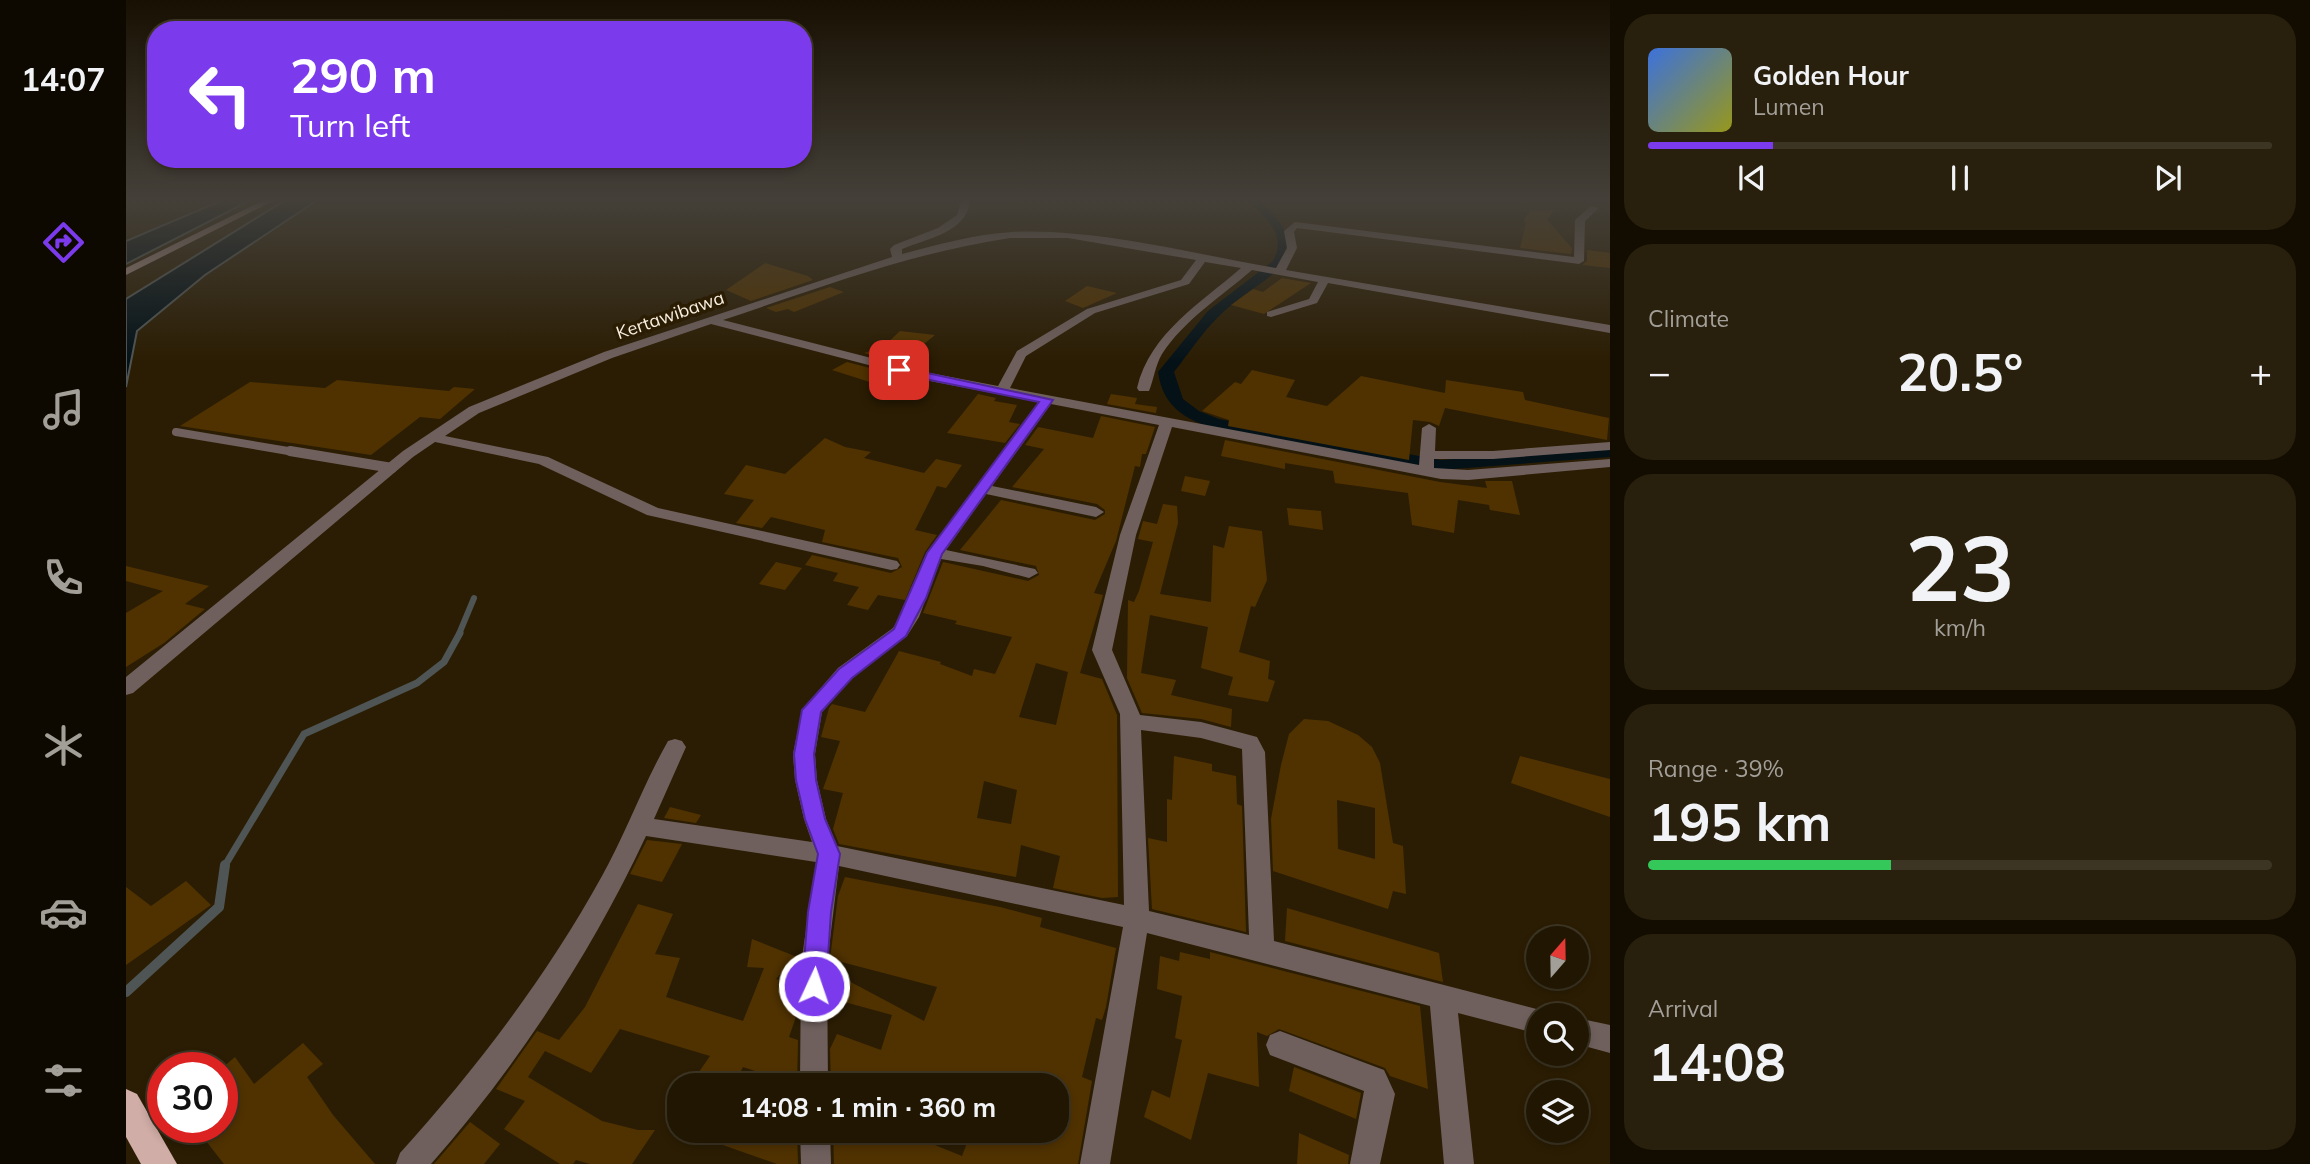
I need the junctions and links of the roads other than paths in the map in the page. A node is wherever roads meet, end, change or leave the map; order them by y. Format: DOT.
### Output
graph roads {
  1 [pos="164,253"];
  2 [pos="895,253"];
  3 [pos="920,253"];
  4 [pos="1171,253"];
  5 [pos="1289,253"];
  6 [pos="1518,253"];
  7 [pos="1579,253"];
  8 [pos="899,258"];
  9 [pos="1206,259"];
  10 [pos="1253,267"];
  11 [pos="126,272"];
  12 [pos="1277,272"];
  13 [pos="1324,280"];
  14 [pos="1271,314"];
  15 [pos="708,320"];
  16 [pos="1610,329"];
  17 [pos="1144,388"];
  18 [pos="1002,391"];
  19 [pos="1047,400"];
  20 [pos="1167,422"];
  21 [pos="1429,428"];
  22 [pos="176,432"];
  23 [pos="431,437"];
  24 [pos="1610,446"];
  25 [pos="1610,463"];
  26 [pos="1426,464"];
  27 [pos="392,468"];
  28 [pos="983,489"];
  29 [pos="1096,512"];
  30 [pos="935,553"];
  31 [pos="891,565"];
  32 [pos="1029,573"];
  33 [pos="126,688"];
  34 [pos="1133,722"];
  35 [pos="676,747"];
  36 [pos="639,826"];
  37 [pos="829,854"];
  38 [pos="1137,920"];
  39 [pos="1262,949"];
  40 [pos="1443,997"];
  41 [pos="1526,1018"];
  42 [pos="1589,1034"];
  43 [pos="1610,1039"];
  44 [pos="1280,1045"];
  45 [pos="814,1073"];
  46 [pos="126,1105"];
  47 [pos="815,1143"];
  48 [pos="160,1164"];
  49 [pos="411,1164"];
  50 [pos="816,1164"];
  51 [pos="1095,1164"];
  52 [pos="1365,1164"];
  53 [pos="1459,1164"];
  1 -- 11 [label="main road"];
  2 -- 8 [label="street"];
  3 -- 8 [label="street, Kertawibawa"];
  4 -- 9 [label="street, Kertawibawa"];
  5 -- 12 [label="street"];
  6 -- 7 [label="street"];
  8 -- 15 [label="street, Kertawibawa"];
  9 -- 10 [label="street, Kertawibawa"];
  9 -- 18 [label="street"];
  10 -- 12 [label="street, Kertawibawa"];
  10 -- 17 [label="street"];
  12 -- 13 [label="street, Kertawibawa"];
  13 -- 14 [label="street"];
  13 -- 16 [label="street, Kertawibawa"];
  15 -- 18 [label="street"];
  15 -- 23 [label="street, Kertawibawa"];
  18 -- 19 [label="street"];
  19 -- 20 [label="street"];
  19 -- 28 [label="street"];
  20 -- 26 [label="street"];
  20 -- 34 [label="street"];
  21 -- 26 [label="street"];
  22 -- 27 [label="lane"];
  23 -- 27 [label="street, Kertawibawa"];
  23 -- 31 [label="street"];
  24 -- 26 [label="street"];
  25 -- 26 [label="street"];
  27 -- 33 [label="street, Kertawibawa"];
  28 -- 29 [label="street"];
  28 -- 30 [label="street"];
  30 -- 32 [label="street"];
  30 -- 37 [label="street"];
  34 -- 38 [label="street"];
  34 -- 39 [label="street"];
  35 -- 36 [label="street"];
  36 -- 37 [label="street"];
  36 -- 49 [label="street"];
  37 -- 38 [label="street"];
  37 -- 45 [label="street"];
  38 -- 39 [label="street"];
  38 -- 51 [label="street"];
  39 -- 40 [label="street"];
  40 -- 41 [label="street"];
  40 -- 53 [label="street"];
  42 -- 43 [label="street"];
  44 -- 52 [label="street"];
  46 -- 48 [label="highway"];
  47 -- 50 [label="street"];
}
